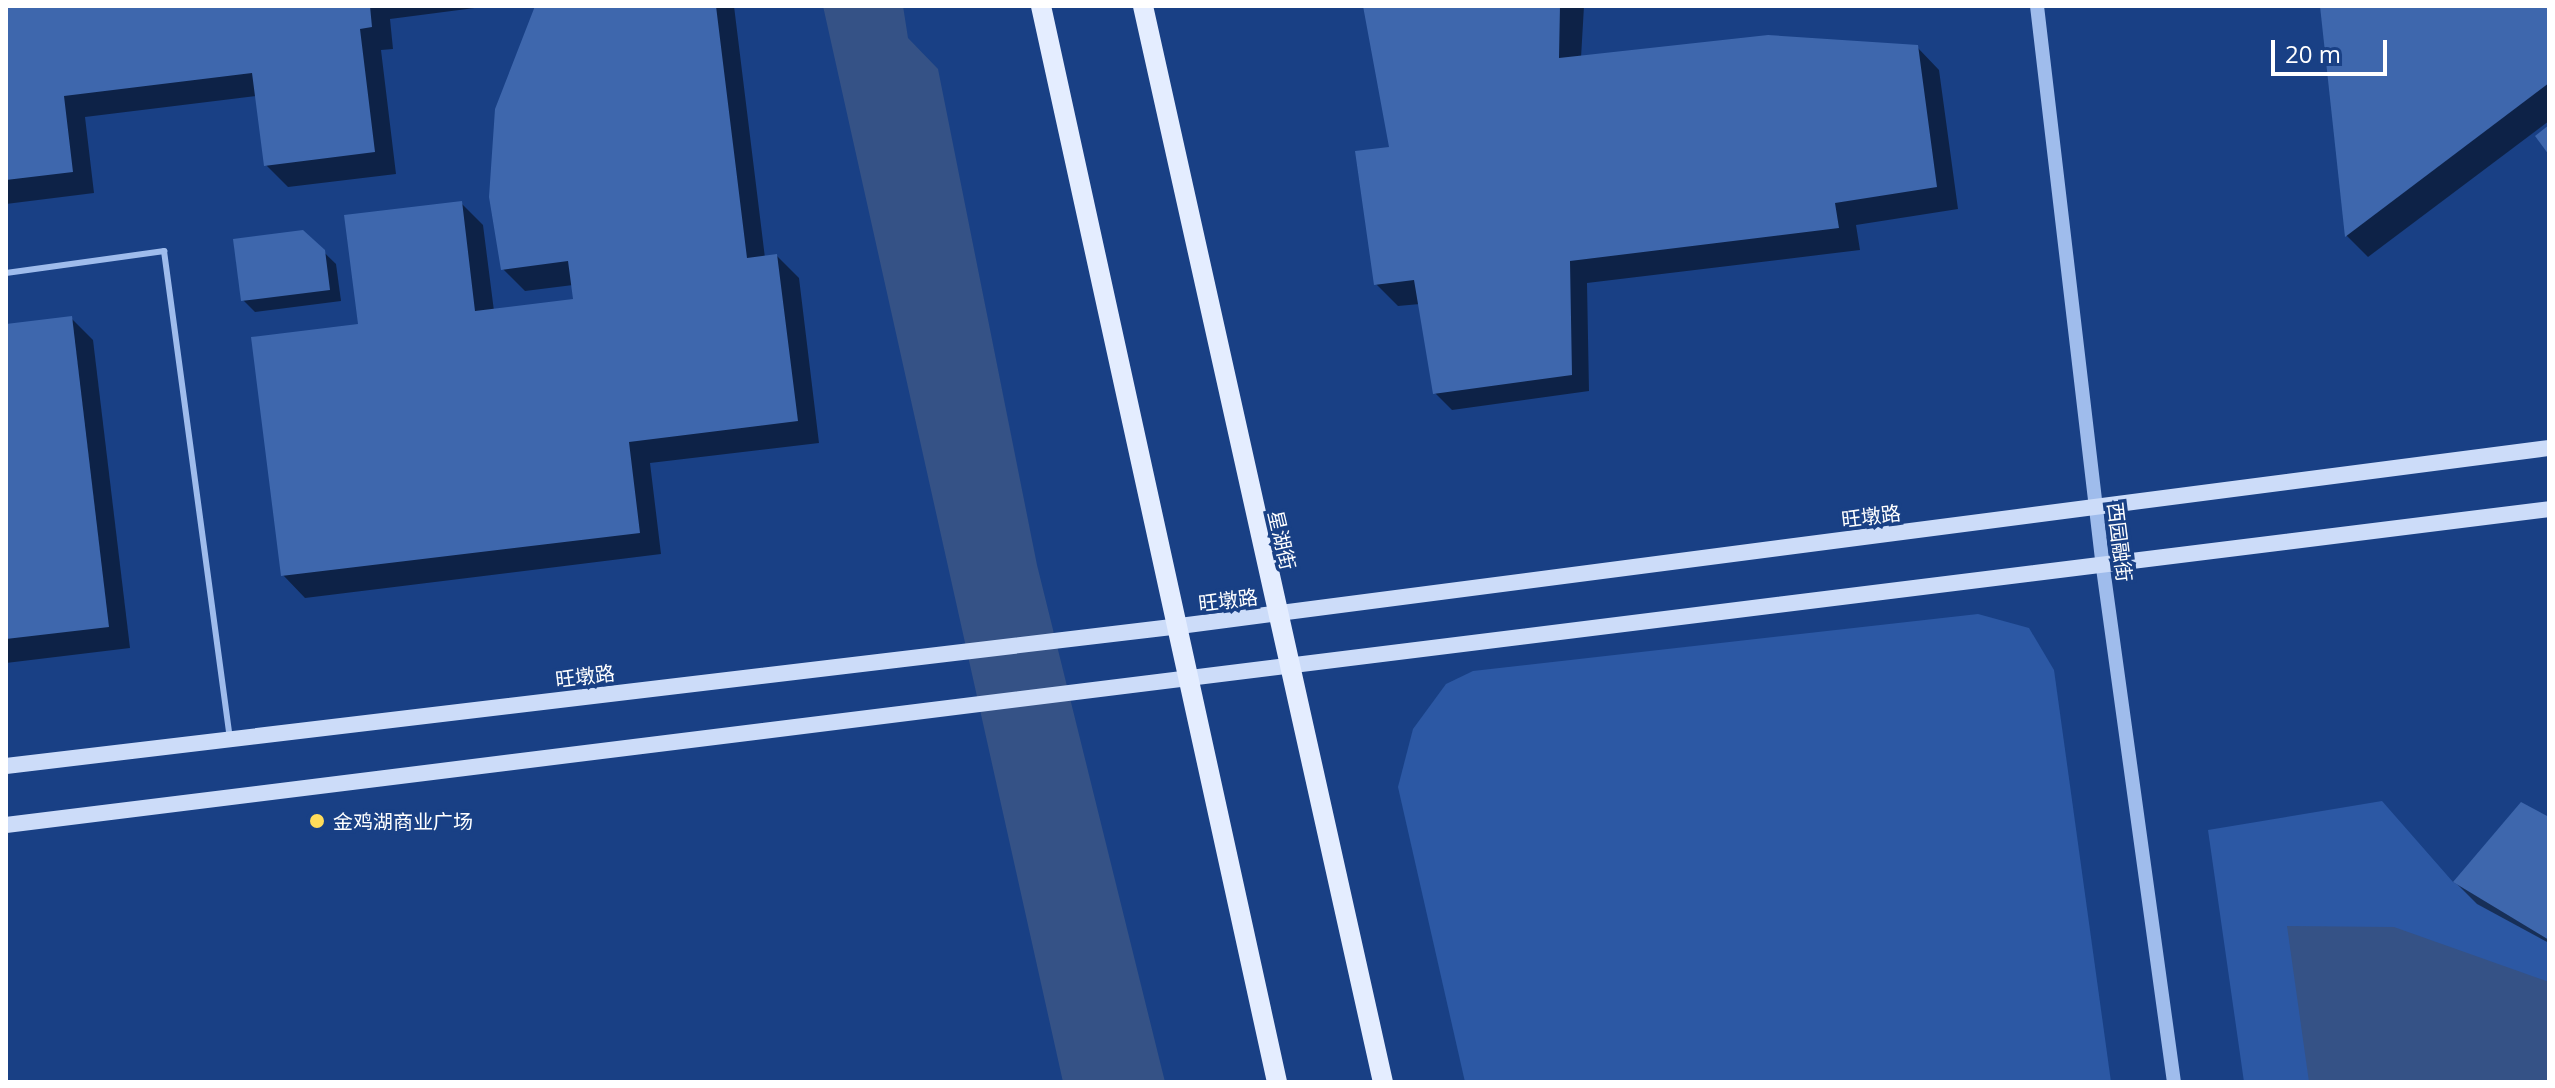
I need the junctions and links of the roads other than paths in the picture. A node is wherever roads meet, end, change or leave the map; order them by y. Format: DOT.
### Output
graph roads {
  1 [pos="1041,6"];
  2 [pos="1143,6"];
  3 [pos="2037,6"];
  4 [pos="6,273"];
  5 [pos="2549,448"];
  6 [pos="2095,507"];
  7 [pos="2549,509"];
  8 [pos="2103,568"];
  9 [pos="1274,614"];
  10 [pos="1172,627"];
  11 [pos="1286,667"];
  12 [pos="1183,679"];
  13 [pos="230,738"];
  14 [pos="6,766"];
  15 [pos="6,825"];
  16 [pos="1277,1082"];
  17 [pos="1383,1082"];
  18 [pos="2174,1082"];
  1 -- 10 [label="main road"];
  2 -- 9 [label="main road, 星湖街"];
  3 -- 6 [label="street, 西园融街"];
  4 -- 13 [label="lane"];
  5 -- 6 [label="main road, 旺墩路"];
  6 -- 8 [label="street, 西园融街"];
  6 -- 9 [label="main road, 旺墩路"];
  7 -- 8 [label="main road"];
  8 -- 11 [label="main road"];
  8 -- 18 [label="street, 西园融街"];
  9 -- 10 [label="main road, 旺墩路"];
  9 -- 11 [label="main road, 星湖街"];
  10 -- 12 [label="main road"];
  10 -- 13 [label="main road, 旺墩路"];
  11 -- 12 [label="main road"];
  11 -- 17 [label="main road, 星湖街"];
  12 -- 15 [label="main road"];
  12 -- 16 [label="main road"];
  13 -- 14 [label="main road, 旺墩路"];
}
